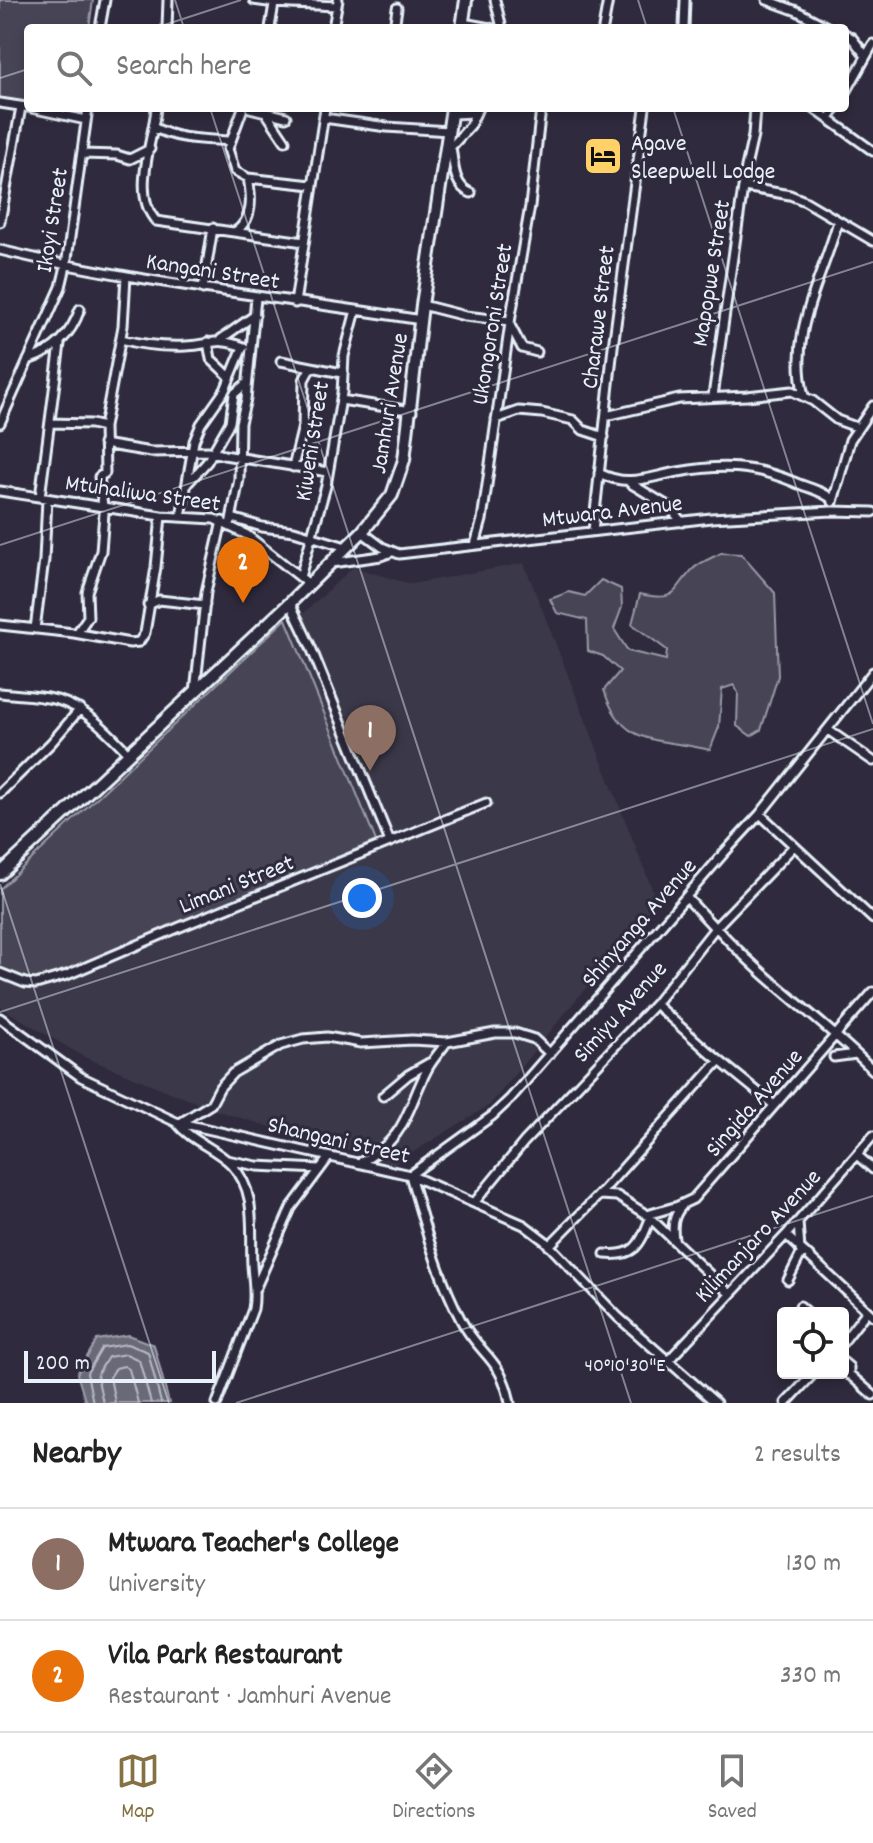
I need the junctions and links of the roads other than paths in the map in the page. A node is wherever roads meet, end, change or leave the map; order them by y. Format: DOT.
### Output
graph roads {
  1 [pos="105,0"];
  2 [pos="168,0"];
  3 [pos="254,0"];
  4 [pos="466,0"];
  5 [pos="495,0"];
  6 [pos="608,0"];
  7 [pos="685,0"];
  8 [pos="767,0"];
  9 [pos="337,3"];
  10 [pos="274,4"];
  11 [pos="397,8"];
  12 [pos="101,24"];
  13 [pos="167,24"];
  14 [pos="271,24"];
  15 [pos="334,24"];
  16 [pos="395,24"];
  17 [pos="463,24"];
  18 [pos="501,24"];
  19 [pos="604,24"];
  20 [pos="684,24"];
  21 [pos="821,24"];
  22 [pos="849,36"];
  23 [pos="873,44"];
  24 [pos="866,56"];
  25 [pos="849,87"];
  26 [pos="0,103"];
  27 [pos="24,107"];
  28 [pos="26,112"];
  29 [pos="50,112"];
  30 [pos="87,112"];
  31 [pos="155,112"];
  32 [pos="241,112"];
  33 [pos="261,112"];
  34 [pos="325,112"];
  35 [pos="452,112"];
  36 [pos="477,112"];
  37 [pos="541,112"];
  38 [pos="644,112"];
  39 [pos="754,112"];
  40 [pos="819,112"];
  41 [pos="833,112"];
  42 [pos="267,114"];
  43 [pos="286,117"];
  44 [pos="324,118"];
  45 [pos="829,119"];
  46 [pos="86,120"];
  47 [pos="153,127"];
  48 [pos="449,131"];
  49 [pos="165,134"];
  50 [pos="152,139"];
  51 [pos="230,141"];
  52 [pos="285,141"];
  53 [pos="150,149"];
  54 [pos="873,151"];
  55 [pos="82,154"];
  56 [pos="248,178"];
  57 [pos="312,185"];
  58 [pos="744,187"];
  59 [pos="471,193"];
  60 [pos="838,221"];
  61 [pos="0,222"];
  62 [pos="213,228"];
  63 [pos="235,232"];
  64 [pos="873,241"];
  65 [pos="304,242"];
  66 [pos="0,250"];
  67 [pos="66,266"];
  68 [pos="126,276"];
  69 [pos="203,289"];
  70 [pos="256,298"];
  71 [pos="295,303"];
  72 [pos="422,305"];
  73 [pos="80,309"];
  74 [pos="356,310"];
  75 [pos="255,315"];
  76 [pos="421,320"];
  77 [pos="510,323"];
  78 [pos="121,339"];
  79 [pos="219,340"];
  80 [pos="208,342"];
  81 [pos="60,344"];
  82 [pos="519,344"];
  83 [pos="243,347"];
  84 [pos="252,350"];
  85 [pos="537,352"];
  86 [pos="506,354"];
  87 [pos="28,360"];
  88 [pos="281,361"];
  89 [pos="311,367"];
  90 [pos="342,373"];
  91 [pos="230,377"];
  92 [pos="247,383"];
  93 [pos="0,396"];
  94 [pos="713,396"];
  95 [pos="804,396"];
  96 [pos="10,398"];
  97 [pos="341,400"];
  98 [pos="873,406"];
  99 [pos="412,411"];
  100 [pos="606,416"];
  101 [pos="496,419"];
  102 [pos="0,423"];
  103 [pos="50,423"];
  104 [pos="104,427"];
  105 [pos="856,427"];
  106 [pos="604,437"];
  107 [pos="103,444"];
  108 [pos="213,451"];
  109 [pos="191,452"];
  110 [pos="241,458"];
  111 [pos="293,467"];
  112 [pos="328,472"];
  113 [pos="599,473"];
  114 [pos="630,483"];
  115 [pos="187,484"];
  116 [pos="0,491"];
  117 [pos="43,498"];
  118 [pos="833,500"];
  119 [pos="103,506"];
  120 [pos="832,511"];
  121 [pos="873,512"];
  122 [pos="161,516"];
  123 [pos="181,517"];
  124 [pos="228,521"];
  125 [pos="682,522"];
  126 [pos="593,531"];
  127 [pos="362,532"];
  128 [pos="313,536"];
  129 [pos="475,545"];
  130 [pos="346,547"];
  131 [pos="392,552"];
  132 [pos="329,564"];
  133 [pos="304,581"];
  134 [pos="290,603"];
  135 [pos="148,605"];
  136 [pos="205,605"];
  137 [pos="0,625"];
  138 [pos="35,629"];
  139 [pos="77,633"];
  140 [pos="873,672"];
  141 [pos="195,692"];
  142 [pos="0,693"];
  143 [pos="80,709"];
  144 [pos="828,730"];
  145 [pos="128,753"];
  146 [pos="873,761"];
  147 [pos="0,793"];
  148 [pos="486,803"];
  149 [pos="760,814"];
  150 [pos="390,842"];
  151 [pos="794,846"];
  152 [pos="0,874"];
  153 [pos="686,897"];
  154 [pos="873,919"];
  155 [pos="716,928"];
  156 [pos="0,973"];
  157 [pos="873,992"];
  158 [pos="655,1004"];
  159 [pos="0,1018"];
  160 [pos="836,1035"];
  161 [pos="447,1042"];
  162 [pos="550,1054"];
  163 [pos="856,1054"];
  164 [pos="834,1057"];
  165 [pos="433,1061"];
  166 [pos="719,1061"];
  167 [pos="873,1070"];
  168 [pos="383,1096"];
  169 [pos="774,1105"];
  170 [pos="178,1123"];
  171 [pos="873,1136"];
  172 [pos="857,1155"];
  173 [pos="329,1157"];
  174 [pos="227,1160"];
  175 [pos="359,1163"];
  176 [pos="320,1169"];
  177 [pos="873,1169"];
  178 [pos="410,1175"];
  179 [pos="599,1195"];
  180 [pos="474,1203"];
  181 [pos="683,1205"];
  182 [pos="649,1217"];
  183 [pos="798,1222"];
  184 [pos="786,1235"];
  185 [pos="674,1239"];
  186 [pos="549,1246"];
  187 [pos="801,1251"];
  188 [pos="605,1254"];
  189 [pos="788,1280"];
  190 [pos="255,1289"];
  191 [pos="730,1294"];
  192 [pos="870,1314"];
  193 [pos="849,1336"];
  194 [pos="668,1361"];
  195 [pos="849,1375"];
  196 [pos="808,1379"];
  197 [pos="873,1395"];
  198 [pos="217,1403"];
  199 [pos="510,1403"];
  200 [pos="716,1403"];
  201 [pos="786,1403"];
  1 -- 12 [label="street"];
  2 -- 13 [label="street"];
  3 -- 10 [label="street"];
  4 -- 17 [label="street"];
  5 -- 18 [label="street"];
  6 -- 19 [label="street"];
  7 -- 20 [label="street"];
  8 -- 21 [label="street"];
  9 -- 10 [label="street"];
  9 -- 15 [label="street"];
  10 -- 14 [label="street"];
  11 -- 16 [label="street"];
  22 -- 24 [label="street"];
  23 -- 24 [label="street"];
  24 -- 25 [label="street"];
  26 -- 27 [label="street"];
  28 -- 61 [label="street"];
  29 -- 46 [label="street"];
  30 -- 46 [label="street, Ikoyi Street"];
  31 -- 47 [label="street"];
  32 -- 51 [label="street"];
  33 -- 42 [label="street"];
  34 -- 44 [label="street"];
  35 -- 48 [label="street, Jamhuri Avenue"];
  36 -- 59 [label="street"];
  37 -- 77 [label="street, Ukongoroni Street"];
  38 -- 100 [label="street, Charawe Street"];
  39 -- 58 [label="street, Mapopwe Street"];
  40 -- 45 [label="street"];
  41 -- 45 [label="street"];
  42 -- 43 [label="street"];
  42 -- 52 [label="street"];
  44 -- 48 [label="street"];
  44 -- 57 [label="street"];
  45 -- 54 [label="street"];
  46 -- 55 [label="street, Ikoyi Street"];
  47 -- 49 [label="street"];
  47 -- 50 [label="street"];
  48 -- 72 [label="street, Jamhuri Avenue"];
  49 -- 50 [label="street"];
  49 -- 51 [label="street"];
  50 -- 53 [label="street"];
  51 -- 56 [label="street"];
  53 -- 55 [label="street"];
  53 -- 62 [label="street"];
  55 -- 67 [label="street, Ikoyi Street"];
  56 -- 57 [label="street"];
  56 -- 63 [label="street"];
  57 -- 65 [label="street"];
  58 -- 60 [label="street"];
  58 -- 94 [label="street, Mapopwe Street"];
  60 -- 64 [label="street"];
  60 -- 95 [label="street"];
  62 -- 63 [label="street"];
  62 -- 69 [label="street"];
  63 -- 65 [label="street"];
  65 -- 71 [label="street"];
  66 -- 67 [label="street, Kangani Street"];
  67 -- 68 [label="street, Kangani Street"];
  67 -- 87 [label="street, Ikoyi Street"];
  68 -- 69 [label="street, Kangani Street"];
  68 -- 78 [label="street"];
  69 -- 70 [label="street, Kangani Street"];
  70 -- 71 [label="street, Kangani Street"];
  70 -- 75 [label="street"];
  71 -- 74 [label="street, Kangani Street"];
  72 -- 76 [label="street, Jamhuri Avenue"];
  72 -- 77 [label="street"];
  73 -- 81 [label="street"];
  74 -- 76 [label="street, Kangani Street"];
  74 -- 90 [label="street, Kiweni Street"];
  75 -- 79 [label="street"];
  75 -- 84 [label="street"];
  76 -- 99 [label="street, Jamhuri Avenue"];
  77 -- 82 [label="street"];
  77 -- 86 [label="street, Ukongoroni Street"];
  78 -- 80 [label="street"];
  78 -- 104 [label="street"];
  79 -- 80 [label="street"];
  79 -- 83 [label="street"];
  80 -- 91 [label="street"];
  81 -- 87 [label="street"];
  81 -- 103 [label="street"];
  82 -- 85 [label="street"];
  82 -- 86 [label="street"];
  83 -- 84 [label="street"];
  83 -- 91 [label="street"];
  84 -- 92 [label="street"];
  86 -- 101 [label="street, Ukongoroni Street"];
  87 -- 96 [label="street, Ikoyi Street"];
  88 -- 89 [label="street"];
  89 -- 90 [label="street"];
  89 -- 111 [label="street"];
  90 -- 97 [label="street, Kiweni Street"];
  91 -- 109 [label="street"];
  92 -- 108 [label="street"];
  92 -- 110 [label="street"];
  93 -- 96 [label="street"];
  94 -- 95 [label="street"];
  94 -- 100 [label="street"];
  95 -- 105 [label="street"];
  96 -- 102 [label="street, Ikoyi Street"];
  97 -- 99 [label="street"];
  97 -- 112 [label="street, Kiweni Street"];
  98 -- 105 [label="street"];
  99 -- 127 [label="street, Jamhuri Avenue"];
  100 -- 106 [label="street, Charawe Street"];
  101 -- 106 [label="street"];
  101 -- 129 [label="street, Ukongoroni Street"];
  103 -- 104 [label="street"];
  103 -- 117 [label="street"];
  104 -- 107 [label="street"];
  105 -- 118 [label="street"];
  106 -- 113 [label="street, Charawe Street"];
  107 -- 109 [label="street"];
  107 -- 119 [label="street"];
  108 -- 109 [label="street"];
  108 -- 110 [label="street"];
  108 -- 115 [label="street"];
  109 -- 115 [label="street"];
  110 -- 111 [label="street"];
  110 -- 124 [label="street"];
  111 -- 112 [label="street"];
  112 -- 128 [label="street, Kiweni Street"];
  113 -- 114 [label="street"];
  113 -- 126 [label="street, Charawe Street"];
  114 -- 118 [label="street"];
  114 -- 125 [label="street"];
  115 -- 123 [label="street"];
  116 -- 117 [label="street, Mtuhaliwa Street"];
  117 -- 119 [label="street, Mtuhaliwa Street"];
  117 -- 138 [label="street"];
  118 -- 120 [label="street"];
  119 -- 122 [label="street, Mtuhaliwa Street"];
  119 -- 139 [label="street"];
  120 -- 121 [label="street, Mtwara Avenue"];
  120 -- 125 [label="street, Mtwara Avenue"];
  122 -- 123 [label="street, Mtuhaliwa Street"];
  122 -- 135 [label="street"];
  123 -- 124 [label="street, Mtuhaliwa Street"];
  124 -- 128 [label="street"];
  124 -- 133 [label="street, Mtuhaliwa Street"];
  124 -- 136 [label="street"];
  125 -- 126 [label="street, Mtwara Avenue"];
  126 -- 129 [label="street, Mtwara Avenue"];
  127 -- 130 [label="street, Jamhuri Avenue"];
  127 -- 131 [label="street"];
  128 -- 130 [label="street"];
  128 -- 133 [label="street, Kiweni Street"];
  129 -- 131 [label="street, Mtwara Avenue"];
  130 -- 132 [label="street, Jamhuri Avenue"];
  131 -- 132 [label="street, Mtwara Avenue"];
  132 -- 133 [label="street, Jamhuri Avenue"];
  133 -- 134 [label="street, Jamhuri Avenue"];
  134 -- 141 [label="street, Jamhuri Avenue"];
  134 -- 150 [label="street"];
  135 -- 136 [label="street"];
  135 -- 139 [label="street"];
  136 -- 141 [label="street"];
  137 -- 138 [label="street"];
  138 -- 139 [label="street"];
  140 -- 144 [label="street, Shinyanga Avenue"];
  141 -- 145 [label="street, Jamhuri Avenue"];
  142 -- 143 [label="street"];
  143 -- 145 [label="street"];
  143 -- 147 [label="street"];
  144 -- 146 [label="street"];
  144 -- 149 [label="street, Shinyanga Avenue"];
  145 -- 152 [label="street, Jamhuri Avenue"];
  148 -- 150 [label="street, Limani Street"];
  149 -- 151 [label="street"];
  149 -- 153 [label="street, Shinyanga Avenue"];
  150 -- 156 [label="street, Limani Street"];
  151 -- 154 [label="street"];
  151 -- 155 [label="street, Simiyu Avenue"];
  153 -- 155 [label="street"];
  153 -- 162 [label="street, Shinyanga Avenue"];
  155 -- 158 [label="street, Simiyu Avenue"];
  155 -- 160 [label="street"];
  157 -- 160 [label="street, Singida Avenue"];
  158 -- 166 [label="street"];
  158 -- 180 [label="street, Simiyu Avenue"];
  159 -- 170 [label="street, Shangani Street"];
  160 -- 163 [label="street"];
  160 -- 169 [label="street, Singida Avenue"];
  161 -- 162 [label="street"];
  161 -- 165 [label="street"];
  161 -- 170 [label="street"];
  162 -- 178 [label="street, Shinyanga Avenue"];
  163 -- 164 [label="street"];
  163 -- 167 [label="street"];
  165 -- 168 [label="street"];
  165 -- 175 [label="street"];
  166 -- 169 [label="street"];
  166 -- 179 [label="street"];
  169 -- 181 [label="street, Singida Avenue"];
  170 -- 173 [label="street, Shangani Street"];
  170 -- 174 [label="street"];
  171 -- 172 [label="street, Kilimanjaro Avenue"];
  172 -- 177 [label="street"];
  172 -- 183 [label="street, Kilimanjaro Avenue"];
  173 -- 175 [label="street, Shangani Street"];
  173 -- 176 [label="street"];
  174 -- 176 [label="street"];
  174 -- 190 [label="street"];
  175 -- 178 [label="street, Shangani Street"];
  176 -- 190 [label="street"];
  178 -- 180 [label="street, Shangani Street"];
  178 -- 199 [label="street"];
  179 -- 182 [label="street"];
  179 -- 186 [label="street"];
  180 -- 186 [label="street, Shangani Street"];
  181 -- 182 [label="street, Singida Avenue"];
  181 -- 185 [label="street"];
  182 -- 185 [label="street"];
  182 -- 188 [label="street"];
  183 -- 184 [label="street, Kilimanjaro Avenue"];
  183 -- 187 [label="street"];
  184 -- 187 [label="street"];
  184 -- 191 [label="street, Kilimanjaro Avenue"];
  185 -- 191 [label="street"];
  186 -- 194 [label="street, Shangani Street"];
  187 -- 189 [label="street"];
  187 -- 192 [label="street"];
  190 -- 198 [label="street"];
  191 -- 194 [label="street, Kilimanjaro Avenue"];
  192 -- 193 [label="street"];
  194 -- 200 [label="street, Shangani Street"];
  195 -- 197 [label="street"];
  196 -- 201 [label="street"];
}
